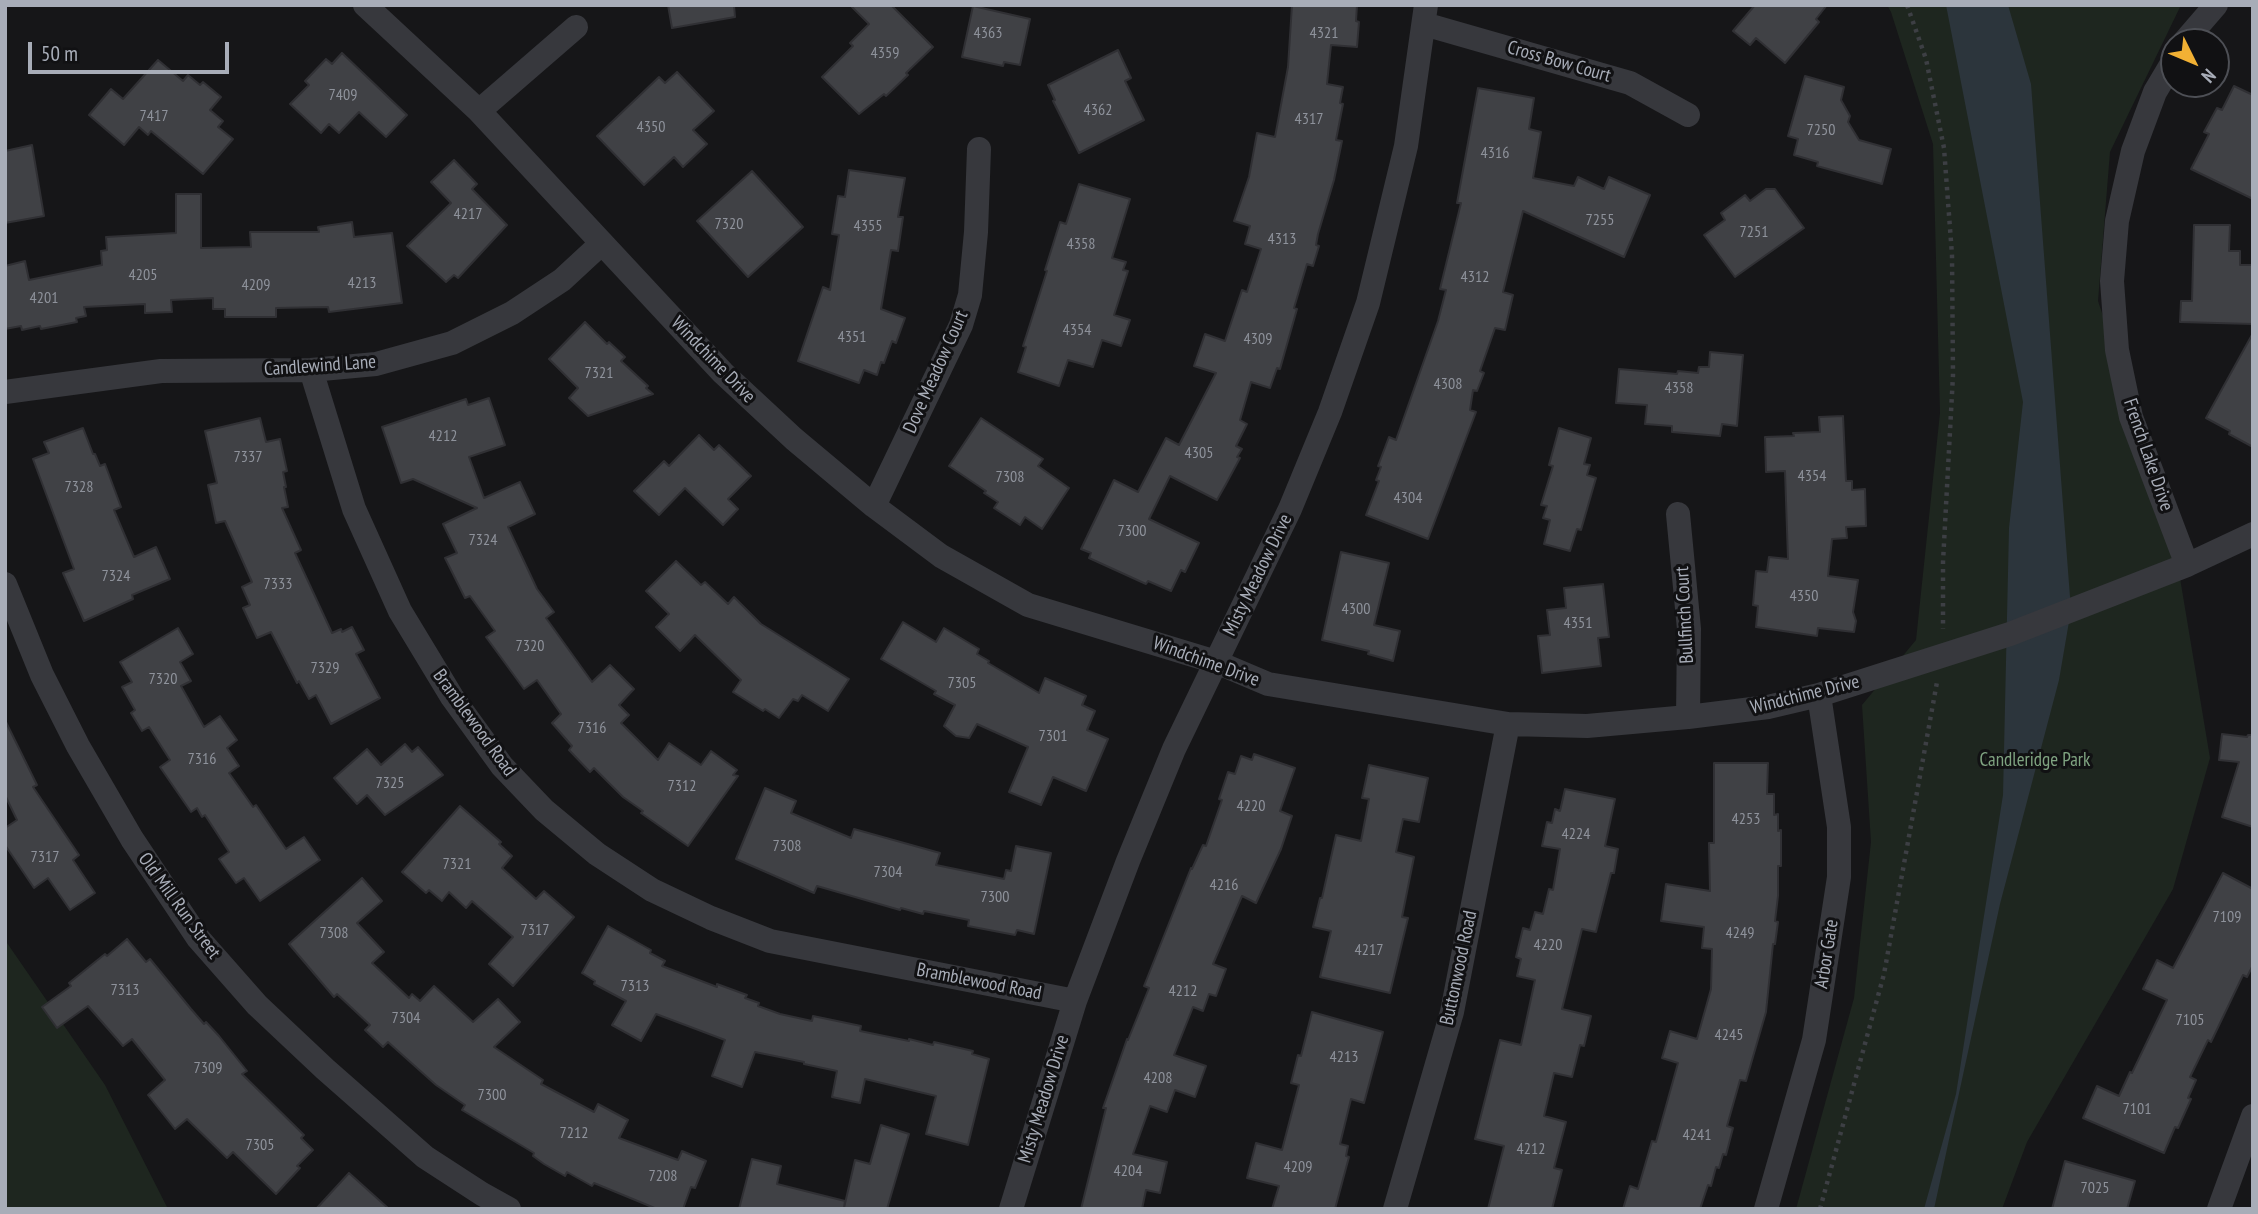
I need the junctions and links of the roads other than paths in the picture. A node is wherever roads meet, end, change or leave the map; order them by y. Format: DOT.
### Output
graph roads {
  1 [pos="365,5"];
  2 [pos="2216,5"];
  3 [pos="1425,14"];
  4 [pos="576,27"];
  5 [pos="2196,28"];
  6 [pos="2160,84"];
  7 [pos="478,111"];
  8 [pos="1688,115"];
  9 [pos="979,149"];
  10 [pos="602,243"];
  11 [pos="311,370"];
  12 [pos="5,392"];
  13 [pos="874,506"];
  14 [pos="1678,514"];
  15 [pos="2253,534"];
  16 [pos="2187,565"];
  17 [pos="5,584"];
  18 [pos="1216,662"];
  19 [pos="1818,695"];
  20 [pos="1688,717"];
  21 [pos="1508,724"];
  22 [pos="1075,1001"];
  23 [pos="2253,1115"];
  24 [pos="479,1201"];
  25 [pos="509,1209"];
  26 [pos="1011,1209"];
  27 [pos="1395,1209"];
  28 [pos="1766,1209"];
  29 [pos="2219,1209"];
  1 -- 7 [label="street, Windchime Drive"];
  2 -- 5 [label="street"];
  3 -- 8 [label="street, Cross Bow Court"];
  3 -- 18 [label="street, Misty Meadow Drive"];
  4 -- 7 [label="street"];
  6 -- 16 [label="street, French Lake Drive"];
  7 -- 10 [label="street, Windchime Drive"];
  9 -- 13 [label="street, Dove Meadow Court"];
  10 -- 11 [label="street, Candlewind Lane"];
  10 -- 13 [label="street, Windchime Drive"];
  11 -- 12 [label="street, Candlewind Lane"];
  11 -- 22 [label="street, Bramblewood Road"];
  13 -- 18 [label="street, Windchime Drive"];
  14 -- 20 [label="street, Bullfinch Court"];
  15 -- 16 [label="street, Windchime Drive"];
  16 -- 19 [label="street, Windchime Drive"];
  17 -- 24 [label="street, Old Mill Run Street"];
  18 -- 21 [label="street, Windchime Drive"];
  18 -- 22 [label="street, Misty Meadow Drive"];
  19 -- 20 [label="street, Windchime Drive"];
  19 -- 28 [label="street, Arbor Gate"];
  20 -- 21 [label="street, Windchime Drive"];
  21 -- 27 [label="street, Buttonwood Road"];
  22 -- 26 [label="street, Misty Meadow Drive"];
  23 -- 29 [label="street"];
  24 -- 25 [label="street, Old Mill Run Street"];
}
